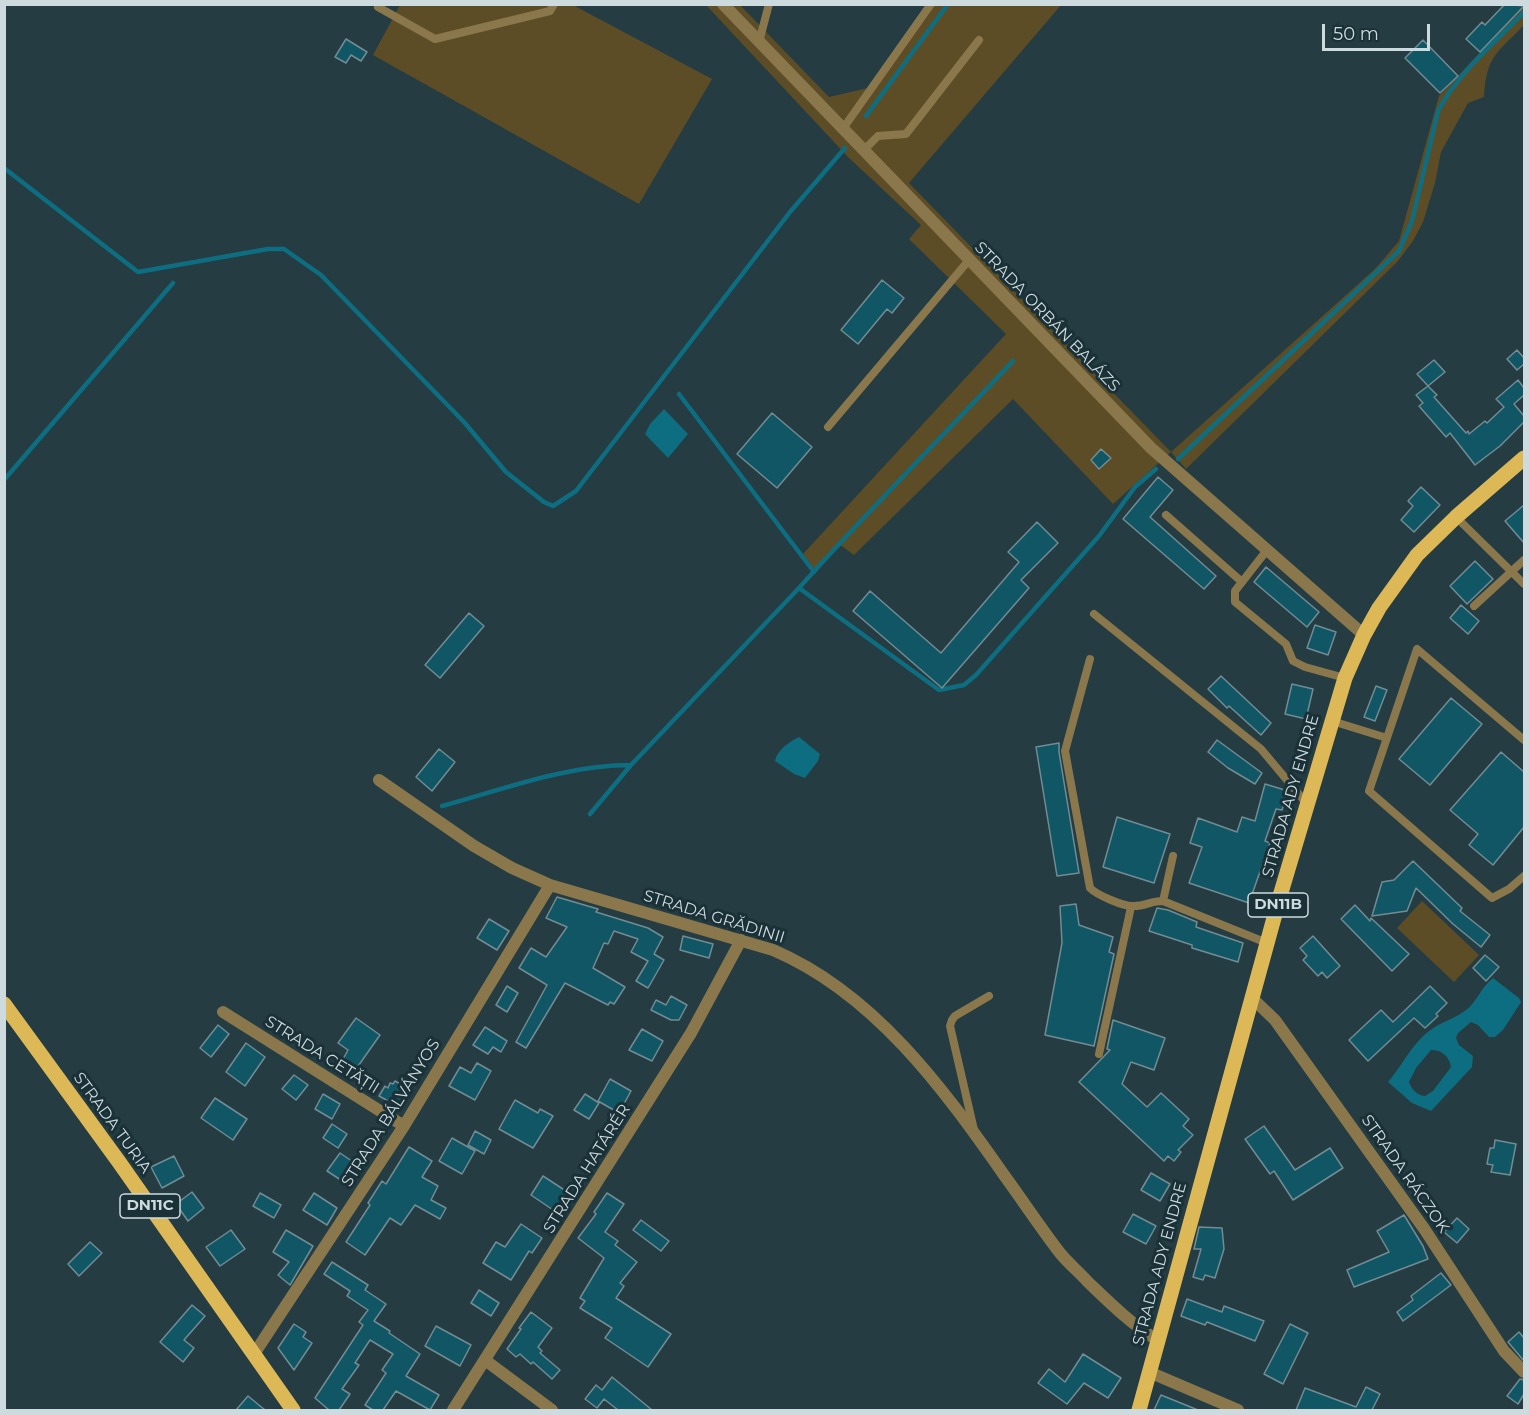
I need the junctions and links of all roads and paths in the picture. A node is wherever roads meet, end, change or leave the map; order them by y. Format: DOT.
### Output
graph roads {
  1 [pos="380,4"];
  2 [pos="554,4"];
  3 [pos="723,4"];
  4 [pos="768,4"];
  5 [pos="931,4"];
  6 [pos="979,40"];
  7 [pos="759,42"];
  8 [pos="842,130"];
  9 [pos="863,151"];
  10 [pos="969,260"];
  11 [pos="828,427"];
  12 [pos="1524,458"];
  13 [pos="1166,515"];
  14 [pos="1456,517"];
  15 [pos="1267,550"];
  16 [pos="1524,560"];
  17 [pos="1511,570"];
  18 [pos="1242,582"];
  19 [pos="1524,584"];
  20 [pos="1474,606"];
  21 [pos="1094,614"];
  22 [pos="1364,635"];
  23 [pos="1090,659"];
  24 [pos="1345,678"];
  25 [pos="1332,721"];
  26 [pos="1387,738"];
  27 [pos="1524,740"];
  28 [pos="379,780"];
  29 [pos="1307,804"];
  30 [pos="1173,856"];
  31 [pos="1524,876"];
  32 [pos="550,885"];
  33 [pos="1163,901"];
  34 [pos="1131,907"];
  35 [pos="741,940"];
  36 [pos="1267,943"];
  37 [pos="989,996"];
  38 [pos="1252,998"];
  39 [pos="4,1004"];
  40 [pos="223,1012"];
  41 [pos="1099,1054"];
  42 [pos="404,1126"];
  43 [pos="975,1133"];
  44 [pos="1157,1340"];
  45 [pos="254,1354"];
  46 [pos="486,1360"];
  47 [pos="1149,1372"];
  48 [pos="1524,1372"];
  49 [pos="293,1410"];
  50 [pos="453,1410"];
  51 [pos="552,1410"];
  52 [pos="1138,1410"];
  53 [pos="1238,1410"];
  1 -- 2 [label="lane"];
  3 -- 7 [label="street, STRADA ORBÁN BALÁZS"];
  4 -- 7 [label="lane"];
  5 -- 8 [label="lane"];
  6 -- 9 [label="lane"];
  7 -- 8 [label="street, STRADA ORBÁN BALÁZS"];
  8 -- 9 [label="street, STRADA ORBÁN BALÁZS"];
  9 -- 10 [label="street, STRADA ORBÁN BALÁZS"];
  10 -- 11 [label="lane"];
  10 -- 15 [label="street, STRADA ORBÁN BALÁZS"];
  12 -- 14 [label="main road, STRADA ADY ENDRE / DN11B"];
  13 -- 18 [label="lane"];
  14 -- 17 [label="lane"];
  14 -- 22 [label="main road, STRADA ADY ENDRE / DN11B"];
  15 -- 18 [label="lane"];
  15 -- 22 [label="street, STRADA ORBÁN BALÁZS"];
  16 -- 17 [label="lane"];
  17 -- 19 [label="lane"];
  17 -- 20 [label="lane"];
  18 -- 24 [label="lane"];
  21 -- 29 [label="lane"];
  22 -- 24 [label="main road, STRADA ADY ENDRE / DN11B"];
  23 -- 34 [label="lane"];
  24 -- 25 [label="main road, STRADA ADY ENDRE / DN11B"];
  25 -- 26 [label="lane"];
  25 -- 29 [label="main road, STRADA ADY ENDRE / DN11B"];
  26 -- 27 [label="lane"];
  26 -- 31 [label="lane"];
  28 -- 32 [label="street, STRADA GRĂDINII"];
  29 -- 36 [label="main road, STRADA ADY ENDRE / DN11B"];
  30 -- 33 [label="lane"];
  32 -- 35 [label="street, STRADA GRĂDINII"];
  32 -- 42 [label="street, STRADA BÁLVÁNYOS"];
  33 -- 34 [label="lane"];
  33 -- 36 [label="lane"];
  34 -- 41 [label="lane"];
  35 -- 43 [label="street, STRADA GRĂDINII"];
  35 -- 46 [label="street, STRADA HATÁRÉR"];
  36 -- 38 [label="main road, STRADA ADY ENDRE / DN11B"];
  37 -- 43 [label="lane"];
  38 -- 44 [label="main road, STRADA ADY ENDRE / DN11B"];
  38 -- 48 [label="street, STRADA RÁCZOK"];
  39 -- 45 [label="main road, STRADA TURIA / DN11C"];
  40 -- 42 [label="street, STRADA CETĂȚII"];
  42 -- 45 [label="street, STRADA BÁLVÁNYOS"];
  43 -- 44 [label="street, STRADA GRĂDINII"];
  44 -- 47 [label="main road, STRADA ADY ENDRE / DN11B"];
  45 -- 49 [label="main road, STRADA TURIA / DN11C"];
  46 -- 50 [label="street, STRADA HATÁRÉR"];
  46 -- 51 [label="street"];
  47 -- 52 [label="main road, STRADA ADY ENDRE / DN11B"];
  47 -- 53 [label="street"];
}
